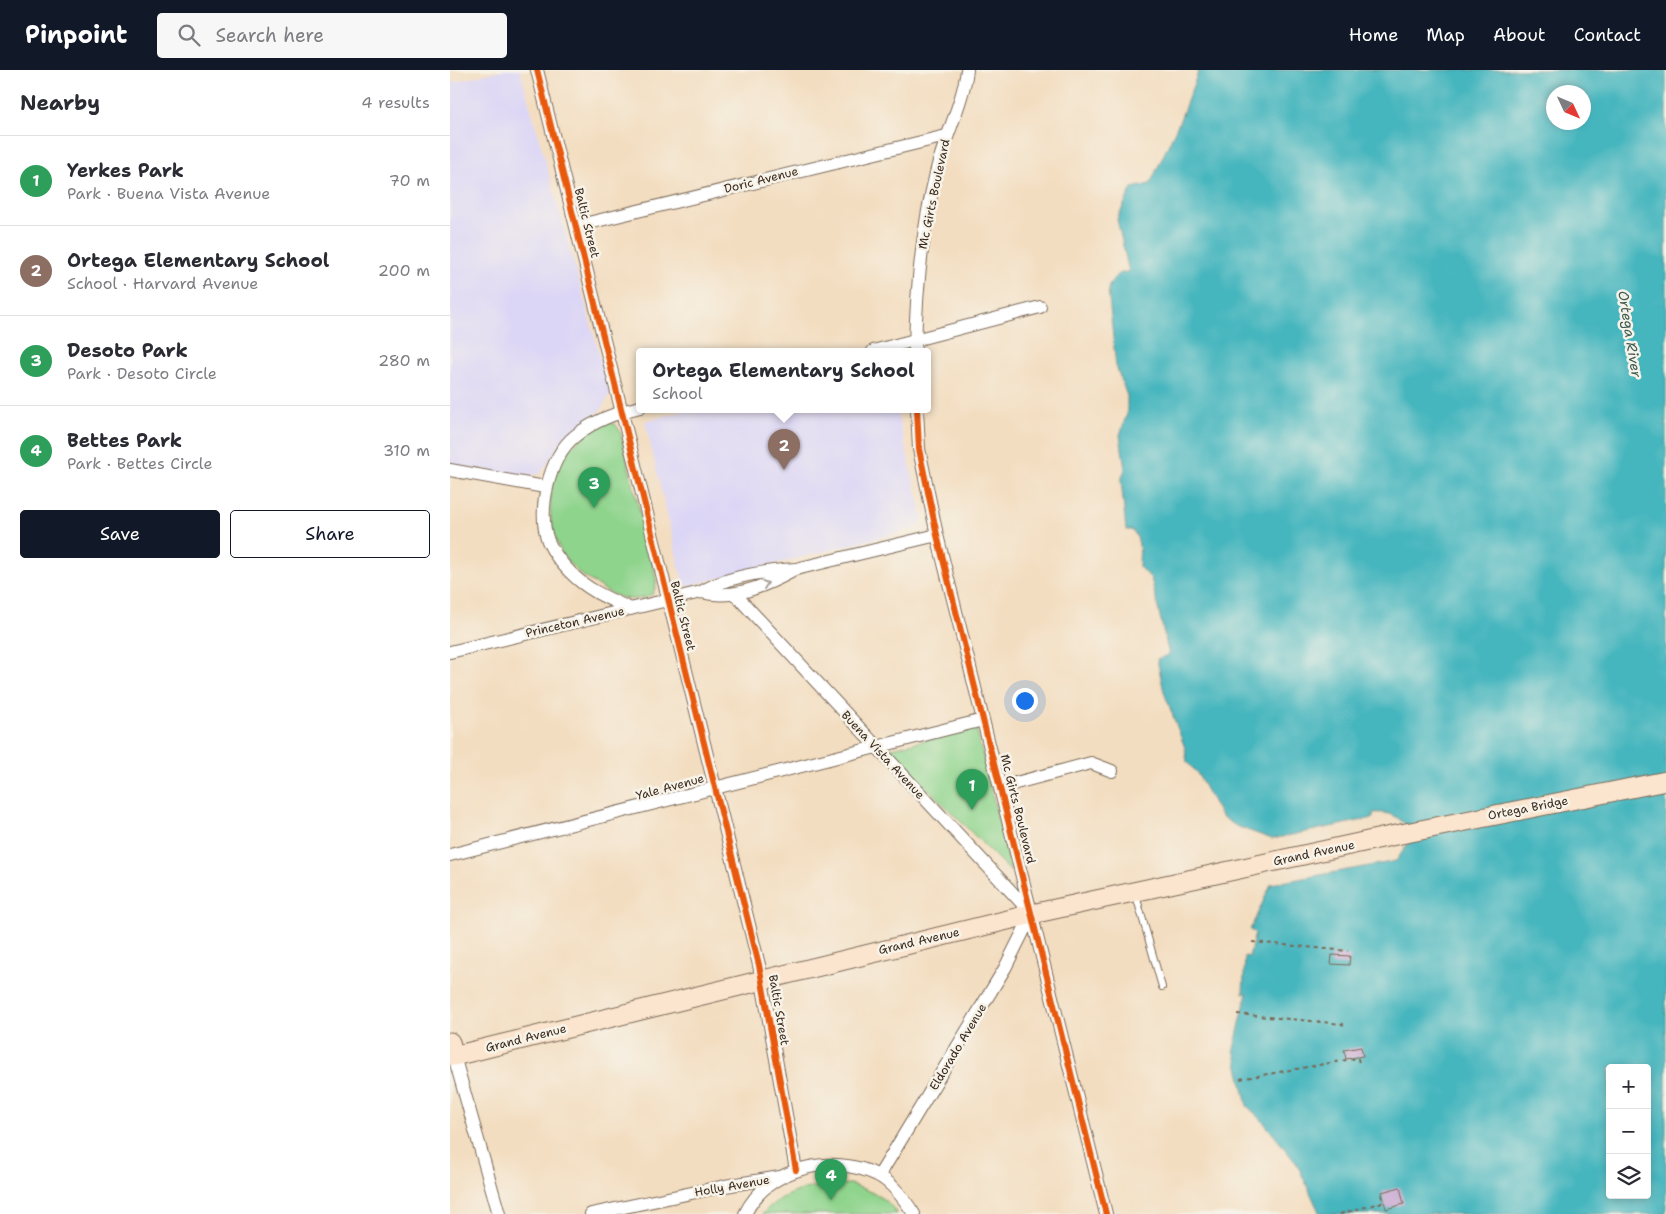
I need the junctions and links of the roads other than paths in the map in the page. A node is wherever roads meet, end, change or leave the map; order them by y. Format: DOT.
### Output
graph roads {
  1 [pos="537,70"];
  2 [pos="966,70"];
  3 [pos="946,136"];
  4 [pos="576,226"];
  5 [pos="1040,307"];
  6 [pos="915,346"];
  7 [pos="898,348"];
  8 [pos="636,408"];
  9 [pos="622,411"];
  10 [pos="917,413"];
  11 [pos="450,470"];
  12 [pos="545,487"];
  13 [pos="937,536"];
  14 [pos="796,569"];
  15 [pos="701,592"];
  16 [pos="735,594"];
  17 [pos="667,599"];
  18 [pos="632,609"];
  19 [pos="450,652"];
  20 [pos="983,720"];
  21 [pos="875,746"];
  22 [pos="1112,771"];
  23 [pos="1666,781"];
  24 [pos="715,787"];
  25 [pos="1001,787"];
  26 [pos="1391,836"];
  27 [pos="450,855"];
  28 [pos="1135,892"];
  29 [pos="1032,914"];
  30 [pos="761,980"];
  31 [pos="1162,988"];
  32 [pos="451,1052"];
  33 [pos="796,1170"];
  34 [pos="784,1176"];
  35 [pos="879,1176"];
  36 [pos="499,1214"];
  37 [pos="592,1214"];
  38 [pos="745,1214"];
  39 [pos="914,1214"];
  40 [pos="1106,1214"];
  1 -- 4 [label="street, Baltic Street"];
  2 -- 3 [label="street, Mc Girts Boulevard"];
  3 -- 4 [label="street, Doric Avenue"];
  3 -- 6 [label="street, Mc Girts Boulevard"];
  4 -- 9 [label="street, Baltic Street"];
  5 -- 6 [label="street"];
  6 -- 7 [label="street"];
  8 -- 9 [label="street"];
  9 -- 12 [label="street"];
  9 -- 17 [label="street, Baltic Street"];
  10 -- 13 [label="street, Mc Girts Boulevard"];
  11 -- 12 [label="street"];
  12 -- 18 [label="street"];
  13 -- 14 [label="street, Princeton Avenue"];
  13 -- 20 [label="street, Mc Girts Boulevard"];
  14 -- 15 [label="street, Princeton Avenue"];
  16 -- 14 [label="street, Princeton Avenue, one-way"];
  15 -- 16 [label="street, Princeton Avenue"];
  15 -- 17 [label="street, Princeton Avenue"];
  16 -- 21 [label="street, Buena Vista Avenue"];
  17 -- 18 [label="street, Princeton Avenue"];
  17 -- 24 [label="street, Baltic Street"];
  18 -- 19 [label="street, Princeton Avenue"];
  20 -- 21 [label="street, Yale Avenue"];
  20 -- 25 [label="street, Mc Girts Boulevard"];
  21 -- 24 [label="street, Yale Avenue"];
  21 -- 29 [label="street, Buena Vista Avenue"];
  22 -- 25 [label="street"];
  23 -- 26 [label="main road, Ortega Bridge"];
  24 -- 27 [label="street, Yale Avenue"];
  24 -- 30 [label="street, Baltic Street"];
  25 -- 29 [label="street, Mc Girts Boulevard"];
  26 -- 28 [label="main road, Grand Avenue"];
  28 -- 29 [label="main road, Grand Avenue"];
  28 -- 31 [label="lane"];
  29 -- 30 [label="main road, Grand Avenue"];
  29 -- 35 [label="street, Eldorado Avenue"];
  29 -- 40 [label="street, Mc Girts Boulevard"];
  30 -- 32 [label="main road, Grand Avenue"];
  30 -- 33 [label="street, Baltic Street"];
  32 -- 36 [label="street"];
  33 -- 34 [label="street"];
  33 -- 35 [label="street"];
  34 -- 37 [label="street, Holly Avenue"];
  34 -- 38 [label="street"];
  35 -- 39 [label="street"];
}
